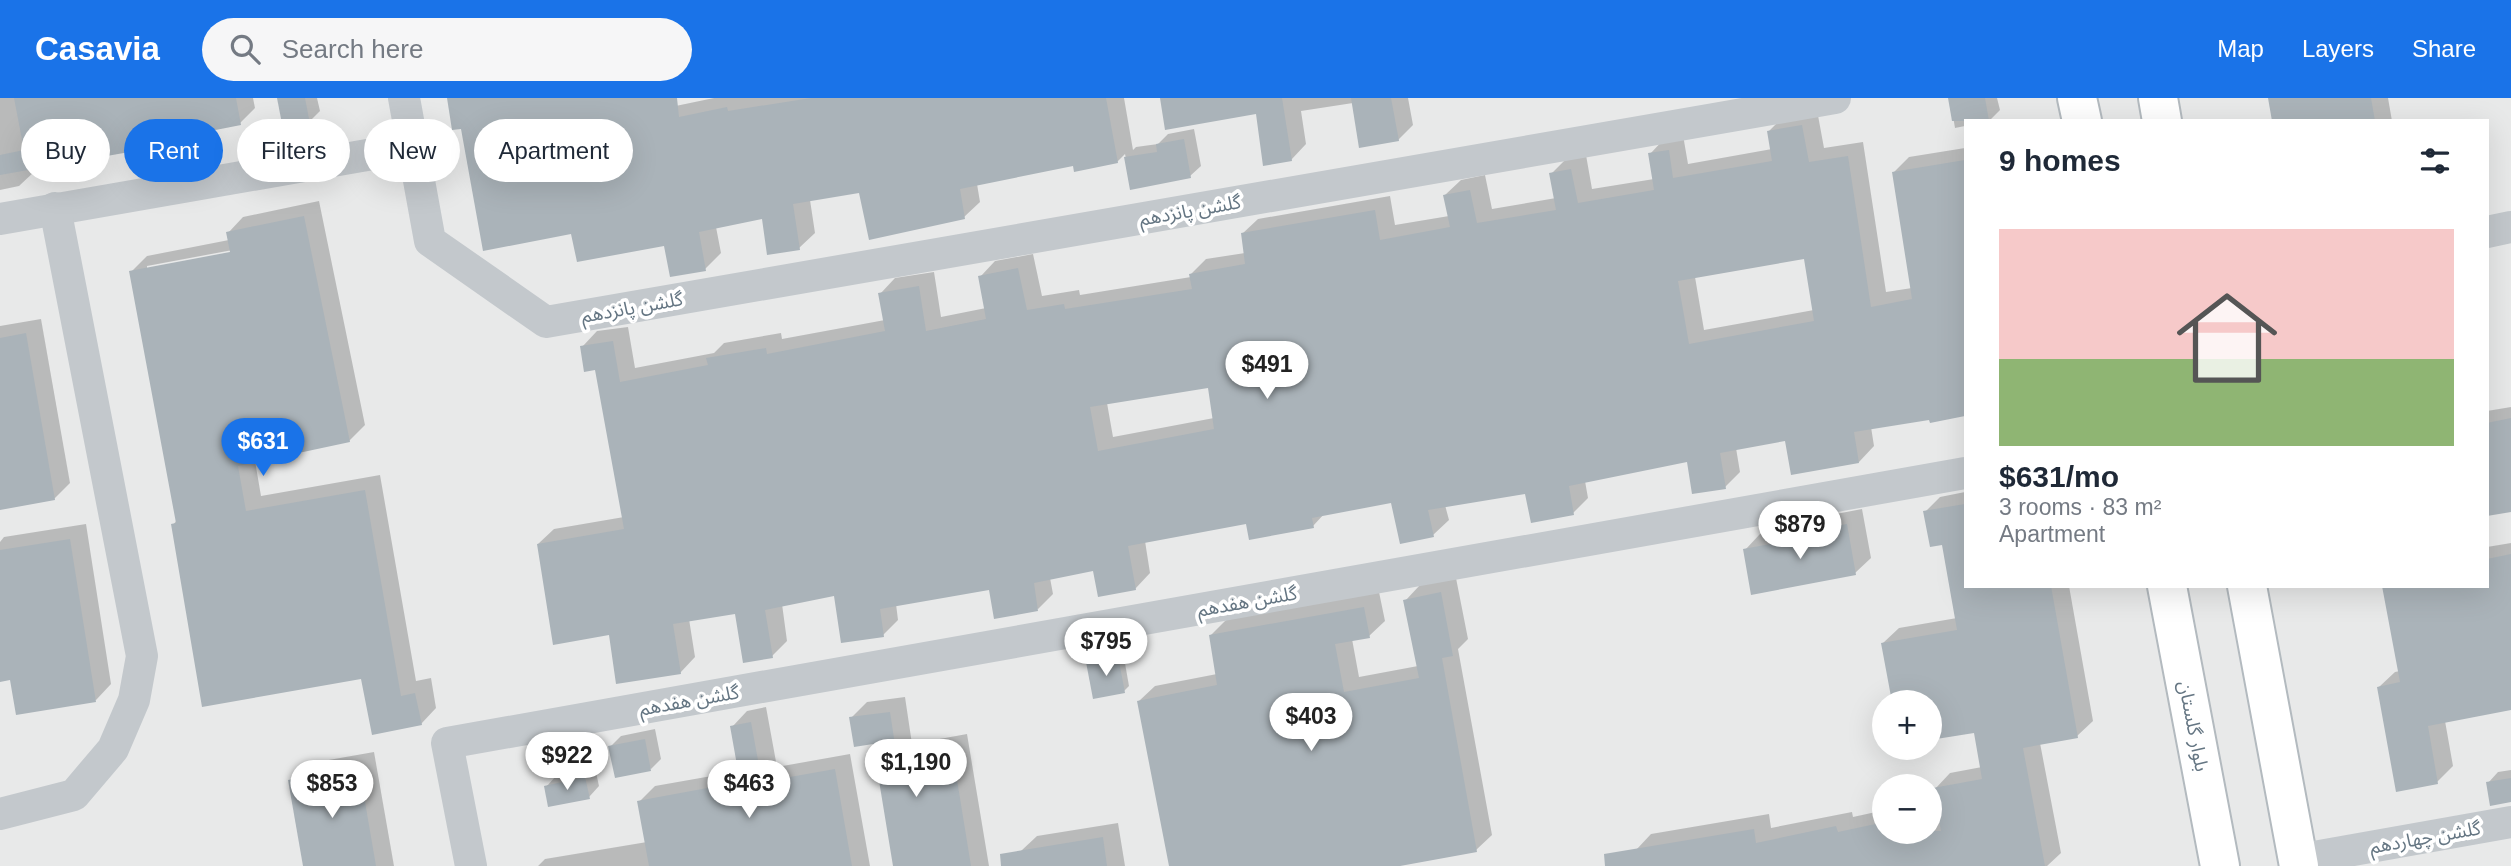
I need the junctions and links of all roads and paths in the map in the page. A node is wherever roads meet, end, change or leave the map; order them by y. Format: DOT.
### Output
graph roads {
  1 [pos="404,98"];
  2 [pos="1835,98"];
  3 [pos="2077,98"];
  4 [pos="2158,98"];
  5 [pos="408,119"];
  6 [pos="2082,119"];
  7 [pos="2162,119"];
  8 [pos="364,155"];
  9 [pos="419,182"];
  10 [pos="55,208"];
  11 [pos="0,219"];
  12 [pos="2511,227"];
  13 [pos="2489,232"];
  14 [pos="1964,473"];
  15 [pos="2167,588"];
  16 [pos="2247,588"];
  17 [pos="0,814"];
  18 [pos="2511,822"];
  19 [pos="2298,863"];
  20 [pos="471,866"];
  21 [pos="2220,866"];
  1 -- 5 [label="street"];
  2 -- 9 [label="street, گلشن پانزدهم"];
  3 -- 6 [label="street"];
  4 -- 7 [label="street"];
  8 -- 10 [label="street"];
  10 -- 11 [label="street"];
  10 -- 17 [label="street"];
  12 -- 13 [label="street"];
  14 -- 20 [label="street, گلشن هفدهم"];
  15 -- 21 [label="street, بلوار گلستان"];
  16 -- 19 [label="street"];
  18 -- 19 [label="street, گلشن چهاردهم"];
}
